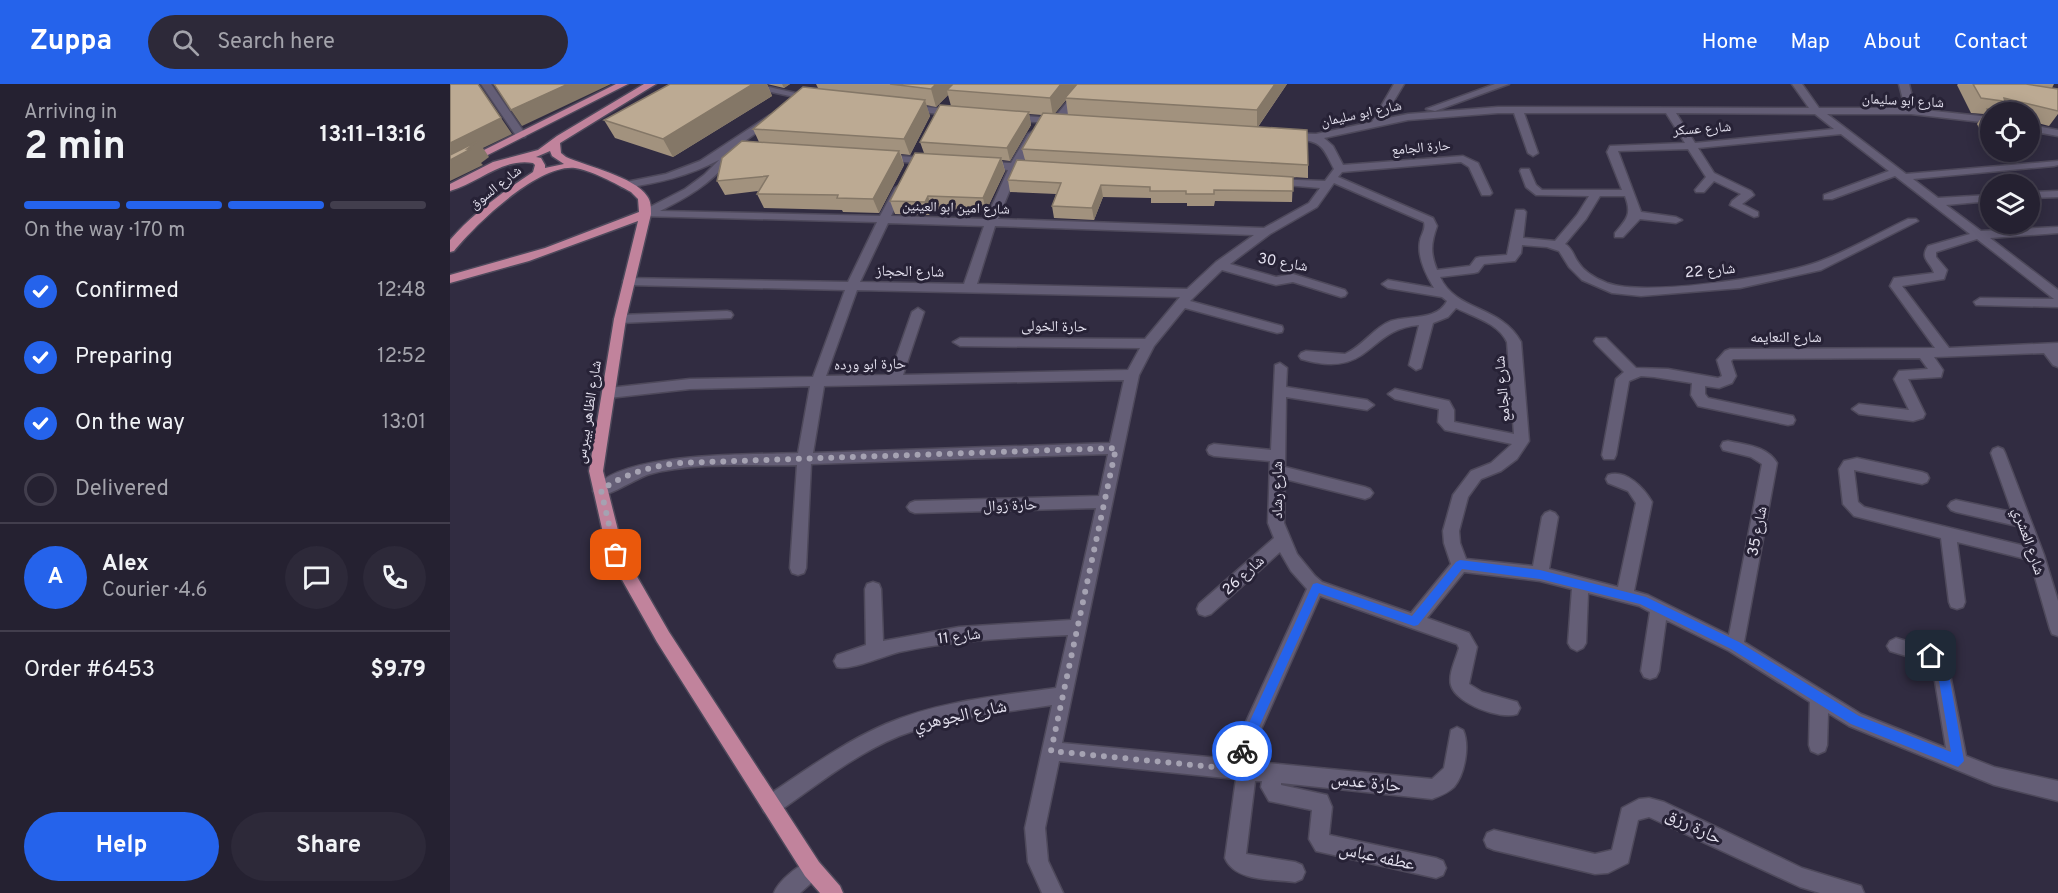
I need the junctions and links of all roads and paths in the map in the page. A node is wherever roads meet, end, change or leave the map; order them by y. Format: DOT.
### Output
graph roads {
  1 [pos="486,84"];
  2 [pos="623,84"];
  3 [pos="651,84"];
  4 [pos="740,84"];
  5 [pos="1087,84"];
  6 [pos="1399,84"];
  7 [pos="1504,84"];
  8 [pos="1797,84"];
  9 [pos="1904,84"];
  10 [pos="812,88"];
  11 [pos="797,96"];
  12 [pos="954,98"];
  13 [pos="820,99"];
  14 [pos="788,104"];
  15 [pos="892,106"];
  16 [pos="1518,110"];
  17 [pos="1816,110"];
  18 [pos="778,111"];
  19 [pos="1911,111"];
  20 [pos="1670,112"];
  21 [pos="962,114"];
  22 [pos="937,116"];
  23 [pos="996,117"];
  24 [pos="1408,117"];
  25 [pos="1980,119"];
  26 [pos="1041,120"];
  27 [pos="1057,121"];
  28 [pos="1068,122"];
  29 [pos="1375,125"];
  30 [pos="2040,130"];
  31 [pos="1843,131"];
  32 [pos="2058,133"];
  33 [pos="521,135"];
  34 [pos="1280,135"];
  35 [pos="1316,137"];
  36 [pos="555,143"];
  37 [pos="1692,146"];
  38 [pos="738,149"];
  39 [pos="1533,153"];
  40 [pos="868,157"];
  41 [pos="520,158"];
  42 [pos="947,162"];
  43 [pos="2054,163"];
  44 [pos="969,164"];
  45 [pos="573,165"];
  46 [pos="912,165"];
  47 [pos="1014,166"];
  48 [pos="1049,168"];
  49 [pos="450,171"];
  50 [pos="1525,171"];
  51 [pos="538,173"];
  52 [pos="1899,174"];
  53 [pos="1334,177"];
  54 [pos="1712,177"];
  55 [pos="1259,181"];
  56 [pos="625,185"];
  57 [pos="450,188"];
  58 [pos="1700,190"];
  59 [pos="1486,193"];
  60 [pos="1596,193"];
  61 [pos="1629,193"];
  62 [pos="2058,194"];
  63 [pos="2040,195"];
  64 [pos="1828,197"];
  65 [pos="1980,199"];
  66 [pos="1935,202"];
  67 [pos="1520,212"];
  68 [pos="645,214"];
  69 [pos="1754,214"];
  70 [pos="1637,215"];
  71 [pos="884,219"];
  72 [pos="1676,220"];
  73 [pos="1912,221"];
  74 [pos="989,223"];
  75 [pos="2058,230"];
  76 [pos="1266,232"];
  77 [pos="1619,235"];
  78 [pos="1978,235"];
  79 [pos="1516,241"];
  80 [pos="1557,246"];
  81 [pos="450,248"];
  82 [pos="1220,265"];
  83 [pos="1432,274"];
  84 [pos="450,279"];
  85 [pos="629,281"];
  86 [pos="1388,284"];
  87 [pos="852,286"];
  88 [pos="969,289"];
  89 [pos="1341,293"];
  90 [pos="2058,296"];
  91 [pos="1448,297"];
  92 [pos="1186,298"];
  93 [pos="1980,302"];
  94 [pos="2058,303"];
  95 [pos="918,312"];
  96 [pos="727,315"];
  97 [pos="620,319"];
  98 [pos="1427,320"];
  99 [pos="1277,329"];
  100 [pos="1601,341"];
  101 [pos="960,342"];
  102 [pos="1149,344"];
  103 [pos="2053,348"];
  104 [pos="1945,352"];
  105 [pos="1924,353"];
  106 [pos="1306,356"];
  107 [pos="2058,362"];
  108 [pos="1416,365"];
  109 [pos="1280,368"];
  110 [pos="1631,371"];
  111 [pos="1132,375"];
  112 [pos="895,380"];
  113 [pos="1699,380"];
  114 [pos="818,382"];
  115 [pos="1280,391"];
  116 [pos="609,393"];
  117 [pos="1395,394"];
  118 [pos="1367,405"];
  119 [pos="1859,409"];
  120 [pos="1788,420"];
  121 [pos="1522,441"];
  122 [pos="1728,446"];
  123 [pos="1116,448"];
  124 [pos="1214,450"];
  125 [pos="1998,453"];
  126 [pos="1610,455"];
  127 [pos="804,458"];
  128 [pos="1277,464"];
  129 [pos="1922,478"];
  130 [pos="1613,479"];
  131 [pos="601,490"];
  132 [pos="1365,493"];
  133 [pos="1105,502"];
  134 [pos="1956,506"];
  135 [pos="915,507"];
  136 [pos="1550,517"];
  137 [pos="2023,520"];
  138 [pos="1948,534"];
  139 [pos="1281,542"];
  140 [pos="2036,555"];
  141 [pos="1460,565"];
  142 [pos="798,568"];
  143 [pos="1540,574"];
  144 [pos="1580,583"];
  145 [pos="1317,587"];
  146 [pos="873,589"];
  147 [pos="1625,595"];
  148 [pos="1957,602"];
  149 [pos="1205,609"];
  150 [pos="1659,609"];
  151 [pos="1414,621"];
  152 [pos="2057,622"];
  153 [pos="1078,627"];
  154 [pos="1577,643"];
  155 [pos="1735,646"];
  156 [pos="1896,646"];
  157 [pos="875,649"];
  158 [pos="843,661"];
  159 [pos="1650,670"];
  160 [pos="1063,695"];
  161 [pos="1820,699"];
  162 [pos="1511,708"];
  163 [pos="1457,736"];
  164 [pos="1818,745"];
  165 [pos="1051,751"];
  166 [pos="1958,761"];
  167 [pos="1240,769"];
  168 [pos="1273,773"];
  169 [pos="2057,794"];
  170 [pos="771,805"];
  171 [pos="1494,840"];
  172 [pos="1436,868"];
  173 [pos="812,869"];
  174 [pos="1295,872"];
  175 [pos="784,893"];
  176 [pos="833,893"];
  177 [pos="1053,893"];
  178 [pos="1854,893"];
  1 -- 33 [label="street"];
  2 -- 33 [label="main road"];
  3 -- 36 [label="main road"];
  4 -- 11 [label="street"];
  5 -- 27 [label="street"];
  6 -- 29 [label="street"];
  7 -- 24 [label="street"];
  8 -- 17 [label="street"];
  9 -- 19 [label="street"];
  10 -- 11 [label="street"];
  11 -- 13 [label="street"];
  11 -- 14 [label="street"];
  12 -- 22 [label="street"];
  15 -- 22 [label="street"];
  16 -- 20 [label="street, شارع ابو سليمان"];
  16 -- 24 [label="street, شارع ابو سليمان"];
  16 -- 39 [label="street"];
  17 -- 19 [label="street, شارع ابو سليمان"];
  17 -- 20 [label="street, شارع ابو سليمان"];
  17 -- 31 [label="street"];
  18 -- 38 [label="street"];
  19 -- 25 [label="street, شارع ابو سليمان"];
  20 -- 37 [label="street"];
  21 -- 22 [label="street"];
  23 -- 26 [label="street"];
  24 -- 29 [label="street, شارع ابو سليمان"];
  26 -- 27 [label="street"];
  26 -- 47 [label="street"];
  27 -- 28 [label="street"];
  29 -- 35 [label="street, شارع ابو سليمان"];
  30 -- 32 [label="street"];
  31 -- 37 [label="street, شارع عسكر"];
  31 -- 52 [label="street"];
  33 -- 49 [label="main road"];
  34 -- 35 [label="street, شارع ابو سليمان"];
  35 -- 53 [label="street"];
  36 -- 41 [label="main road"];
  36 -- 45 [label="main road"];
  37 -- 54 [label="street"];
  37 -- 61 [label="street, شارع عسكر"];
  38 -- 56 [label="street"];
  38 -- 68 [label="street"];
  40 -- 46 [label="street"];
  41 -- 51 [label="main road, شارع السوق"];
  41 -- 57 [label="main road"];
  42 -- 46 [label="street"];
  43 -- 52 [label="street"];
  44 -- 47 [label="street"];
  45 -- 51 [label="main road"];
  45 -- 56 [label="main road"];
  46 -- 71 [label="street"];
  47 -- 48 [label="street"];
  47 -- 74 [label="street"];
  50 -- 60 [label="street"];
  51 -- 81 [label="main road, شارع السوق"];
  52 -- 64 [label="street"];
  52 -- 66 [label="street"];
  53 -- 55 [label="street"];
  53 -- 59 [label="street, حارة الجامع"];
  53 -- 76 [label="street"];
  53 -- 83 [label="street"];
  54 -- 58 [label="street"];
  54 -- 69 [label="street"];
  56 -- 68 [label="main road"];
  60 -- 61 [label="street"];
  60 -- 80 [label="street"];
  61 -- 70 [label="street, شارع عسكر"];
  62 -- 63 [label="street"];
  65 -- 66 [label="street"];
  66 -- 78 [label="street"];
  67 -- 79 [label="street"];
  68 -- 71 [label="street, شارع امين ابو العينين"];
  68 -- 84 [label="main road"];
  68 -- 85 [label="main road, شارع الظاهر بيبرس"];
  70 -- 72 [label="street"];
  70 -- 77 [label="street"];
  71 -- 74 [label="street, شارع امين ابو العينين"];
  71 -- 87 [label="street"];
  73 -- 80 [label="street, شارع 22"];
  74 -- 76 [label="street, شارع امين ابو العينين"];
  74 -- 88 [label="street"];
  75 -- 78 [label="street"];
  76 -- 82 [label="street"];
  78 -- 90 [label="street"];
  78 -- 104 [label="street"];
  79 -- 80 [label="street"];
  79 -- 83 [label="street"];
  82 -- 89 [label="street, شارع 30"];
  82 -- 92 [label="street"];
  83 -- 91 [label="street"];
  85 -- 87 [label="street, شارع الحجاز"];
  85 -- 97 [label="main road, شارع الظاهر بيبرس"];
  86 -- 91 [label="street"];
  87 -- 88 [label="street, شارع الحجاز"];
  87 -- 114 [label="street"];
  88 -- 92 [label="street, شارع الحجاز"];
  91 -- 98 [label="street"];
  91 -- 121 [label="street, شارع الجامع"];
  92 -- 99 [label="street, شارع الحجاز"];
  92 -- 102 [label="street"];
  93 -- 94 [label="street"];
  95 -- 112 [label="street"];
  96 -- 97 [label="street"];
  97 -- 116 [label="main road, شارع الظاهر بيبرس"];
  98 -- 106 [label="street"];
  98 -- 108 [label="street"];
  100 -- 110 [label="street"];
  101 -- 102 [label="street, حارة الخولى"];
  102 -- 111 [label="street"];
  103 -- 104 [label="street, شارع النعايمه"];
  103 -- 107 [label="street"];
  104 -- 105 [label="street, شارع النعايمه"];
  105 -- 113 [label="street, شارع النعايمه"];
  105 -- 119 [label="street"];
  109 -- 115 [label="street, شارع رشاد"];
  110 -- 113 [label="street, شارع النعايمه"];
  110 -- 126 [label="street"];
  111 -- 112 [label="street, حارة ابو ورده"];
  111 -- 123 [label="street"];
  112 -- 114 [label="street, حارة ابو ورده"];
  113 -- 120 [label="street"];
  114 -- 116 [label="street, حارة ابو ورده"];
  114 -- 127 [label="street"];
  115 -- 118 [label="street"];
  115 -- 128 [label="street, شارع رشاد"];
  116 -- 131 [label="main road, شارع الظاهر بيبرس"];
  117 -- 121 [label="street"];
  121 -- 141 [label="street, شارع الجامع"];
  122 -- 155 [label="street, شارع 35"];
  123 -- 127 [label="street"];
  123 -- 133 [label="street"];
  124 -- 128 [label="street"];
  125 -- 137 [label="street, شارع العشري"];
  127 -- 131 [label="street"];
  127 -- 142 [label="street"];
  128 -- 132 [label="street"];
  128 -- 139 [label="street, شارع رشاد"];
  129 -- 138 [label="street"];
  130 -- 147 [label="street"];
  131 -- 170 [label="main road, شارع الظاهر بيبرس"];
  133 -- 135 [label="street, حارة زوال"];
  133 -- 153 [label="street"];
  134 -- 137 [label="street"];
  136 -- 143 [label="street"];
  137 -- 140 [label="street, شارع العشري"];
  138 -- 140 [label="street"];
  138 -- 148 [label="street"];
  139 -- 145 [label="street, شارع رشاد"];
  139 -- 149 [label="street, شارع 26"];
  140 -- 152 [label="street, شارع العشري"];
  141 -- 143 [label="street"];
  141 -- 151 [label="street"];
  143 -- 144 [label="street"];
  144 -- 147 [label="street"];
  144 -- 154 [label="street"];
  145 -- 151 [label="street, شارع رشاد"];
  145 -- 167 [label="street"];
  146 -- 157 [label="street"];
  147 -- 150 [label="street"];
  150 -- 155 [label="street"];
  150 -- 159 [label="street"];
  151 -- 162 [label="street, شارع رشاد"];
  153 -- 157 [label="street, شارع 11"];
  153 -- 160 [label="street"];
  155 -- 161 [label="street"];
  156 -- 166 [label="street"];
  157 -- 158 [label="street, شارع 11"];
  160 -- 165 [label="street"];
  160 -- 170 [label="street, شارع الجوهري"];
  161 -- 164 [label="street"];
  161 -- 166 [label="street"];
  163 -- 168 [label="street, حارة عدس"];
  165 -- 167 [label="street, حارة عدس"];
  165 -- 177 [label="street"];
  166 -- 169 [label="street"];
  167 -- 168 [label="street, حارة عدس"];
  167 -- 174 [label="street"];
  168 -- 172 [label="street, عطفه عباس"];
  170 -- 173 [label="main road, شارع الظاهر بيبرس"];
  171 -- 178 [label="street, حارة رزق"];
  173 -- 175 [label="street"];
  173 -- 176 [label="main road, شارع الظاهر بيبرس"];
}
